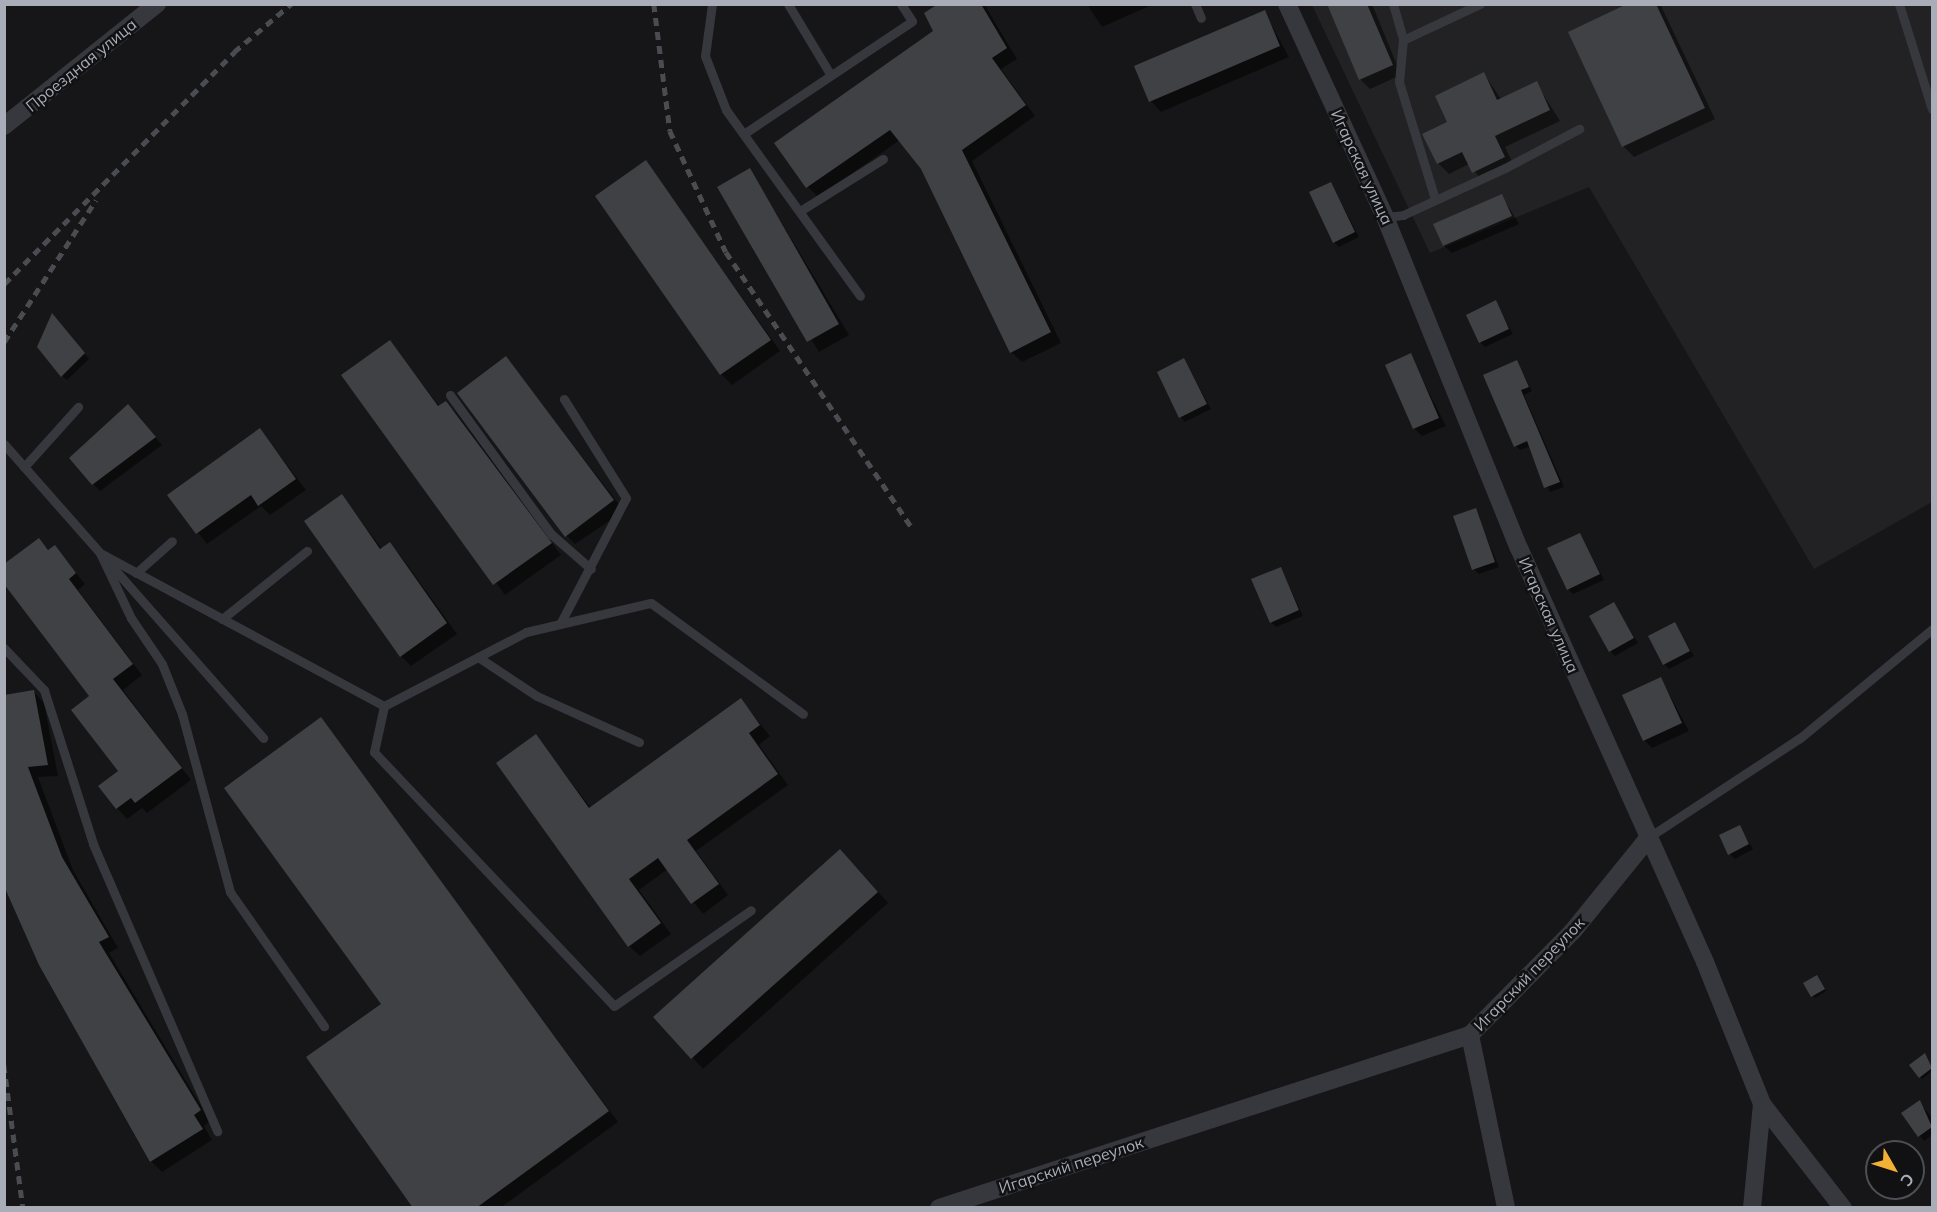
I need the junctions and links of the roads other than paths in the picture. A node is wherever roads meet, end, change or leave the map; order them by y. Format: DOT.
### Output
graph roads {
  1 [pos="157,4"];
  2 [pos="712,4"];
  3 [pos="788,4"];
  4 [pos="900,4"];
  5 [pos="1195,4"];
  6 [pos="1287,4"];
  7 [pos="1393,4"];
  8 [pos="1480,4"];
  9 [pos="1899,4"];
  10 [pos="1201,18"];
  11 [pos="1403,40"];
  12 [pos="830,75"];
  13 [pos="1932,109"];
  14 [pos="4,126"];
  15 [pos="1579,129"];
  16 [pos="745,133"];
  17 [pos="883,159"];
  18 [pos="1435,200"];
  19 [pos="800,211"];
  20 [pos="1385,217"];
  21 [pos="860,296"];
  22 [pos="450,396"];
  23 [pos="564,399"];
  24 [pos="78,407"];
  25 [pos="4,444"];
  26 [pos="24,467"];
  27 [pos="172,541"];
  28 [pos="307,551"];
  29 [pos="100,553"];
  30 [pos="591,569"];
  31 [pos="136,573"];
  32 [pos="222,619"];
  33 [pos="560,624"];
  34 [pos="1932,629"];
  35 [pos="4,648"];
  36 [pos="478,657"];
  37 [pos="384,706"];
  38 [pos="803,714"];
  39 [pos="263,738"];
  40 [pos="639,742"];
  41 [pos="1649,837"];
  42 [pos="751,910"];
  43 [pos="324,1026"];
  44 [pos="1470,1035"];
  45 [pos="1762,1104"];
  46 [pos="217,1131"];
  47 [pos="939,1208"];
  48 [pos="1506,1208"];
  49 [pos="1752,1208"];
  50 [pos="1844,1208"];
  1 -- 14 [label="street, Проездная улица"];
  2 -- 16 [label="lane"];
  3 -- 12 [label="lane"];
  4 -- 12 [label="lane"];
  5 -- 10 [label="lane"];
  6 -- 20 [label="street, Игарская улица"];
  7 -- 11 [label="lane"];
  8 -- 11 [label="lane"];
  9 -- 13 [label="lane"];
  11 -- 18 [label="lane"];
  12 -- 16 [label="lane"];
  15 -- 18 [label="lane"];
  16 -- 19 [label="lane"];
  17 -- 19 [label="lane"];
  18 -- 20 [label="lane"];
  19 -- 21 [label="lane"];
  20 -- 41 [label="street, Игарская улица"];
  22 -- 30 [label="lane"];
  23 -- 30 [label="lane"];
  24 -- 26 [label="lane"];
  25 -- 26 [label="lane"];
  26 -- 29 [label="lane"];
  27 -- 31 [label="lane"];
  28 -- 32 [label="lane"];
  29 -- 31 [label="lane"];
  29 -- 39 [label="lane"];
  29 -- 43 [label="lane"];
  30 -- 33 [label="lane"];
  31 -- 32 [label="lane"];
  32 -- 37 [label="lane"];
  33 -- 36 [label="lane"];
  33 -- 38 [label="lane"];
  34 -- 41 [label="lane, Игарский переулок"];
  35 -- 46 [label="lane"];
  36 -- 37 [label="lane"];
  36 -- 40 [label="lane"];
  37 -- 42 [label="lane"];
  41 -- 44 [label="street, Игарский переулок"];
  41 -- 45 [label="street, Игарская улица"];
  44 -- 47 [label="street, Игарский переулок"];
  44 -- 48 [label="street"];
  45 -- 49 [label="street"];
  45 -- 50 [label="street, Игарская улица"];
}
